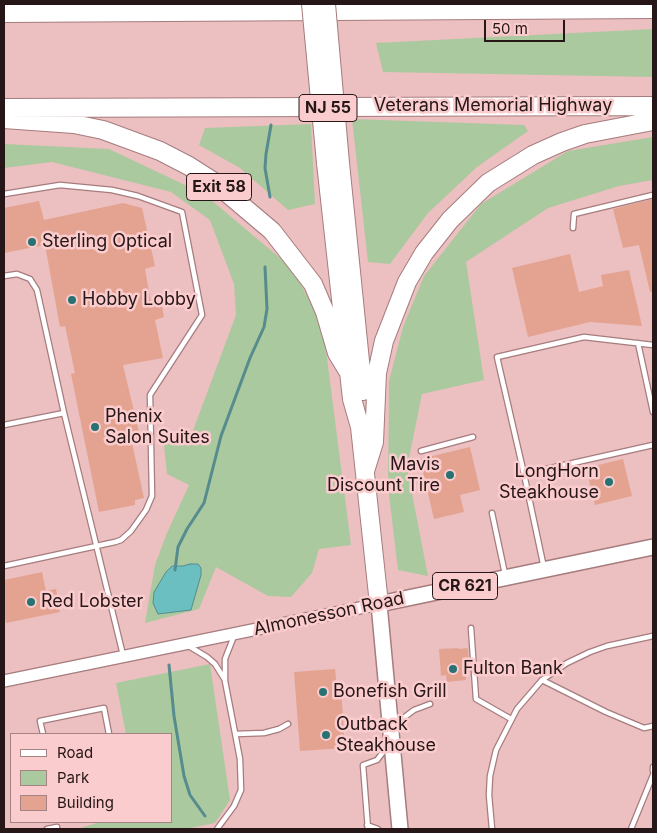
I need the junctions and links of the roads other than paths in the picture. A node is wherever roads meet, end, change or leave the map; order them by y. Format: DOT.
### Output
graph roads {
  1 [pos="270,4"];
  2 [pos="311,4"];
  3 [pos="326,4"];
  4 [pos="653,9"];
  5 [pos="249,11"];
  6 [pos="4,13"];
  7 [pos="653,106"];
  8 [pos="4,108"];
  9 [pos="4,119"];
  10 [pos="653,122"];
  11 [pos="333,163"];
  12 [pos="4,194"];
  13 [pos="653,195"];
  14 [pos="573,228"];
  15 [pos="4,276"];
  16 [pos="638,343"];
  17 [pos="653,345"];
  18 [pos="348,371"];
  19 [pos="653,412"];
  20 [pos="64,413"];
  21 [pos="4,426"];
  22 [pos="360,427"];
  23 [pos="473,437"];
  24 [pos="653,445"];
  25 [pos="422,450"];
  26 [pos="365,471"];
  27 [pos="524,474"];
  28 [pos="492,513"];
  29 [pos="97,546"];
  30 [pos="653,547"];
  31 [pos="4,566"];
  32 [pos="544,570"];
  33 [pos="506,578"];
  34 [pos="379,604"];
  35 [pos="471,628"];
  36 [pos="235,633"];
  37 [pos="653,636"];
  38 [pos="184,644"];
  39 [pos="123,656"];
  40 [pos="542,680"];
  41 [pos="4,681"];
  42 [pos="225,681"];
  43 [pos="430,704"];
  44 [pos="511,719"];
  45 [pos="288,724"];
  46 [pos="653,726"];
  47 [pos="43,733"];
  48 [pos="109,733"];
  49 [pos="236,734"];
  50 [pos="392,741"];
  51 [pos="653,776"];
  52 [pos="57,826"];
  53 [pos="368,827"];
  54 [pos="47,829"];
  55 [pos="217,829"];
  56 [pos="378,829"];
  57 [pos="400,829"];
  58 [pos="492,829"];
  59 [pos="631,829"];
  1 -- 5 [label="highway"];
  2 -- 11 [label="highway, Exit 58, bridge"];
  3 -- 11 [label="highway, bridge"];
  4 -- 5 [label="highway"];
  5 -- 6 [label="highway"];
  7 -- 8 [label="highway, Veterans Memorial Highway / NJ 55"];
  9 -- 18 [label="highway, Exit 58"];
  10 -- 26 [label="highway"];
  11 -- 18 [label="highway, Exit 58"];
  11 -- 22 [label="highway"];
  12 -- 29 [label="lane"];
  13 -- 14 [label="lane"];
  15 -- 20 [label="lane"];
  16 -- 17 [label="lane"];
  16 -- 19 [label="lane"];
  16 -- 27 [label="lane"];
  18 -- 22 [label="highway, Exit 58"];
  20 -- 21 [label="lane"];
  20 -- 29 [label="lane"];
  22 -- 26 [label="highway"];
  23 -- 25 [label="lane"];
  24 -- 27 [label="lane"];
  26 -- 34 [label="highway"];
  27 -- 32 [label="lane"];
  28 -- 33 [label="lane"];
  29 -- 31 [label="lane"];
  29 -- 39 [label="lane"];
  30 -- 32 [label="main road, Almonesson Road / CR 621"];
  32 -- 33 [label="main road, Almonesson Road / CR 621"];
  33 -- 34 [label="main road, Almonesson Road / CR 621"];
  34 -- 36 [label="street, Almonesson Road / CR 621"];
  34 -- 50 [label="main road"];
  35 -- 44 [label="lane"];
  36 -- 38 [label="street, Almonesson Road / CR 621"];
  36 -- 42 [label="lane"];
  37 -- 40 [label="lane"];
  38 -- 39 [label="street, Almonesson Road / CR 621"];
  38 -- 42 [label="lane"];
  39 -- 41 [label="street, Almonesson Road / CR 621"];
  40 -- 44 [label="lane"];
  40 -- 46 [label="lane"];
  42 -- 49 [label="lane"];
  43 -- 50 [label="lane"];
  44 -- 58 [label="lane"];
  45 -- 49 [label="lane"];
  47 -- 48 [label="lane"];
  49 -- 55 [label="lane"];
  50 -- 53 [label="lane"];
  50 -- 57 [label="main road"];
  51 -- 59 [label="lane"];
  52 -- 54 [label="lane"];
  53 -- 56 [label="lane"];
}
